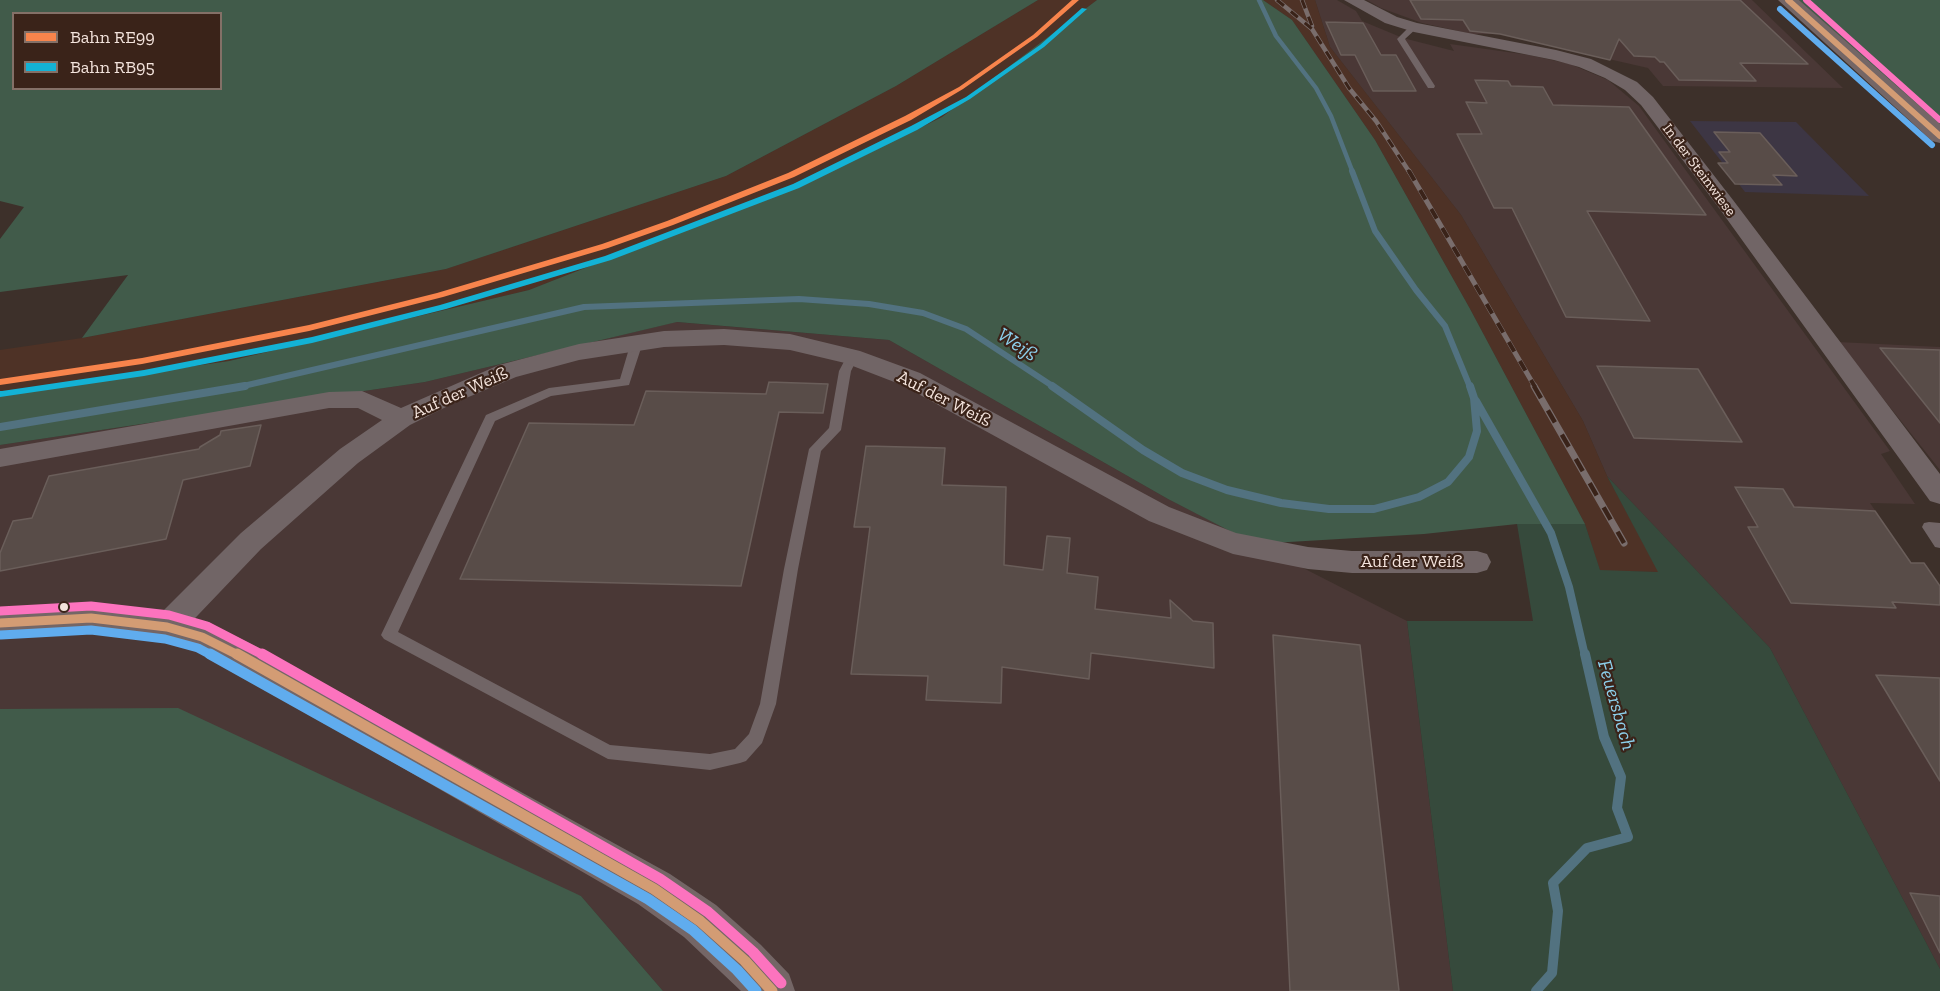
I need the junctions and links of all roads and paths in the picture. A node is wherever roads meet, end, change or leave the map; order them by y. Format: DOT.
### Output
graph roads {
  1 [pos="1352,0"];
  2 [pos="1788,0"];
  3 [pos="1414,27"];
  4 [pos="1431,86"];
  5 [pos="1940,136"];
  6 [pos="637,342"];
  7 [pos="852,357"];
  8 [pos="401,419"];
  9 [pos="0,458"];
  10 [pos="1940,494"];
  11 [pos="1940,528"];
  12 [pos="1940,543"];
  13 [pos="1477,562"];
  14 [pos="0,623"];
  15 [pos="167,627"];
  16 [pos="772,991"];
  1 -- 3 [label="street, In der Steinwiese"];
  2 -- 5 [label="main road"];
  3 -- 4 [label="lane"];
  3 -- 10 [label="street, In der Steinwiese"];
  6 -- 7 [label="street, Auf der Weiß"];
  6 -- 7 [label="lane"];
  6 -- 8 [label="street, Auf der Weiß"];
  7 -- 13 [label="street, Auf der Weiß"];
  8 -- 9 [label="street, Auf der Weiß"];
  8 -- 15 [label="street, Auf der Weiß"];
  11 -- 12 [label="lane"];
  14 -- 15 [label="main road"];
  15 -- 16 [label="main road"];
}
